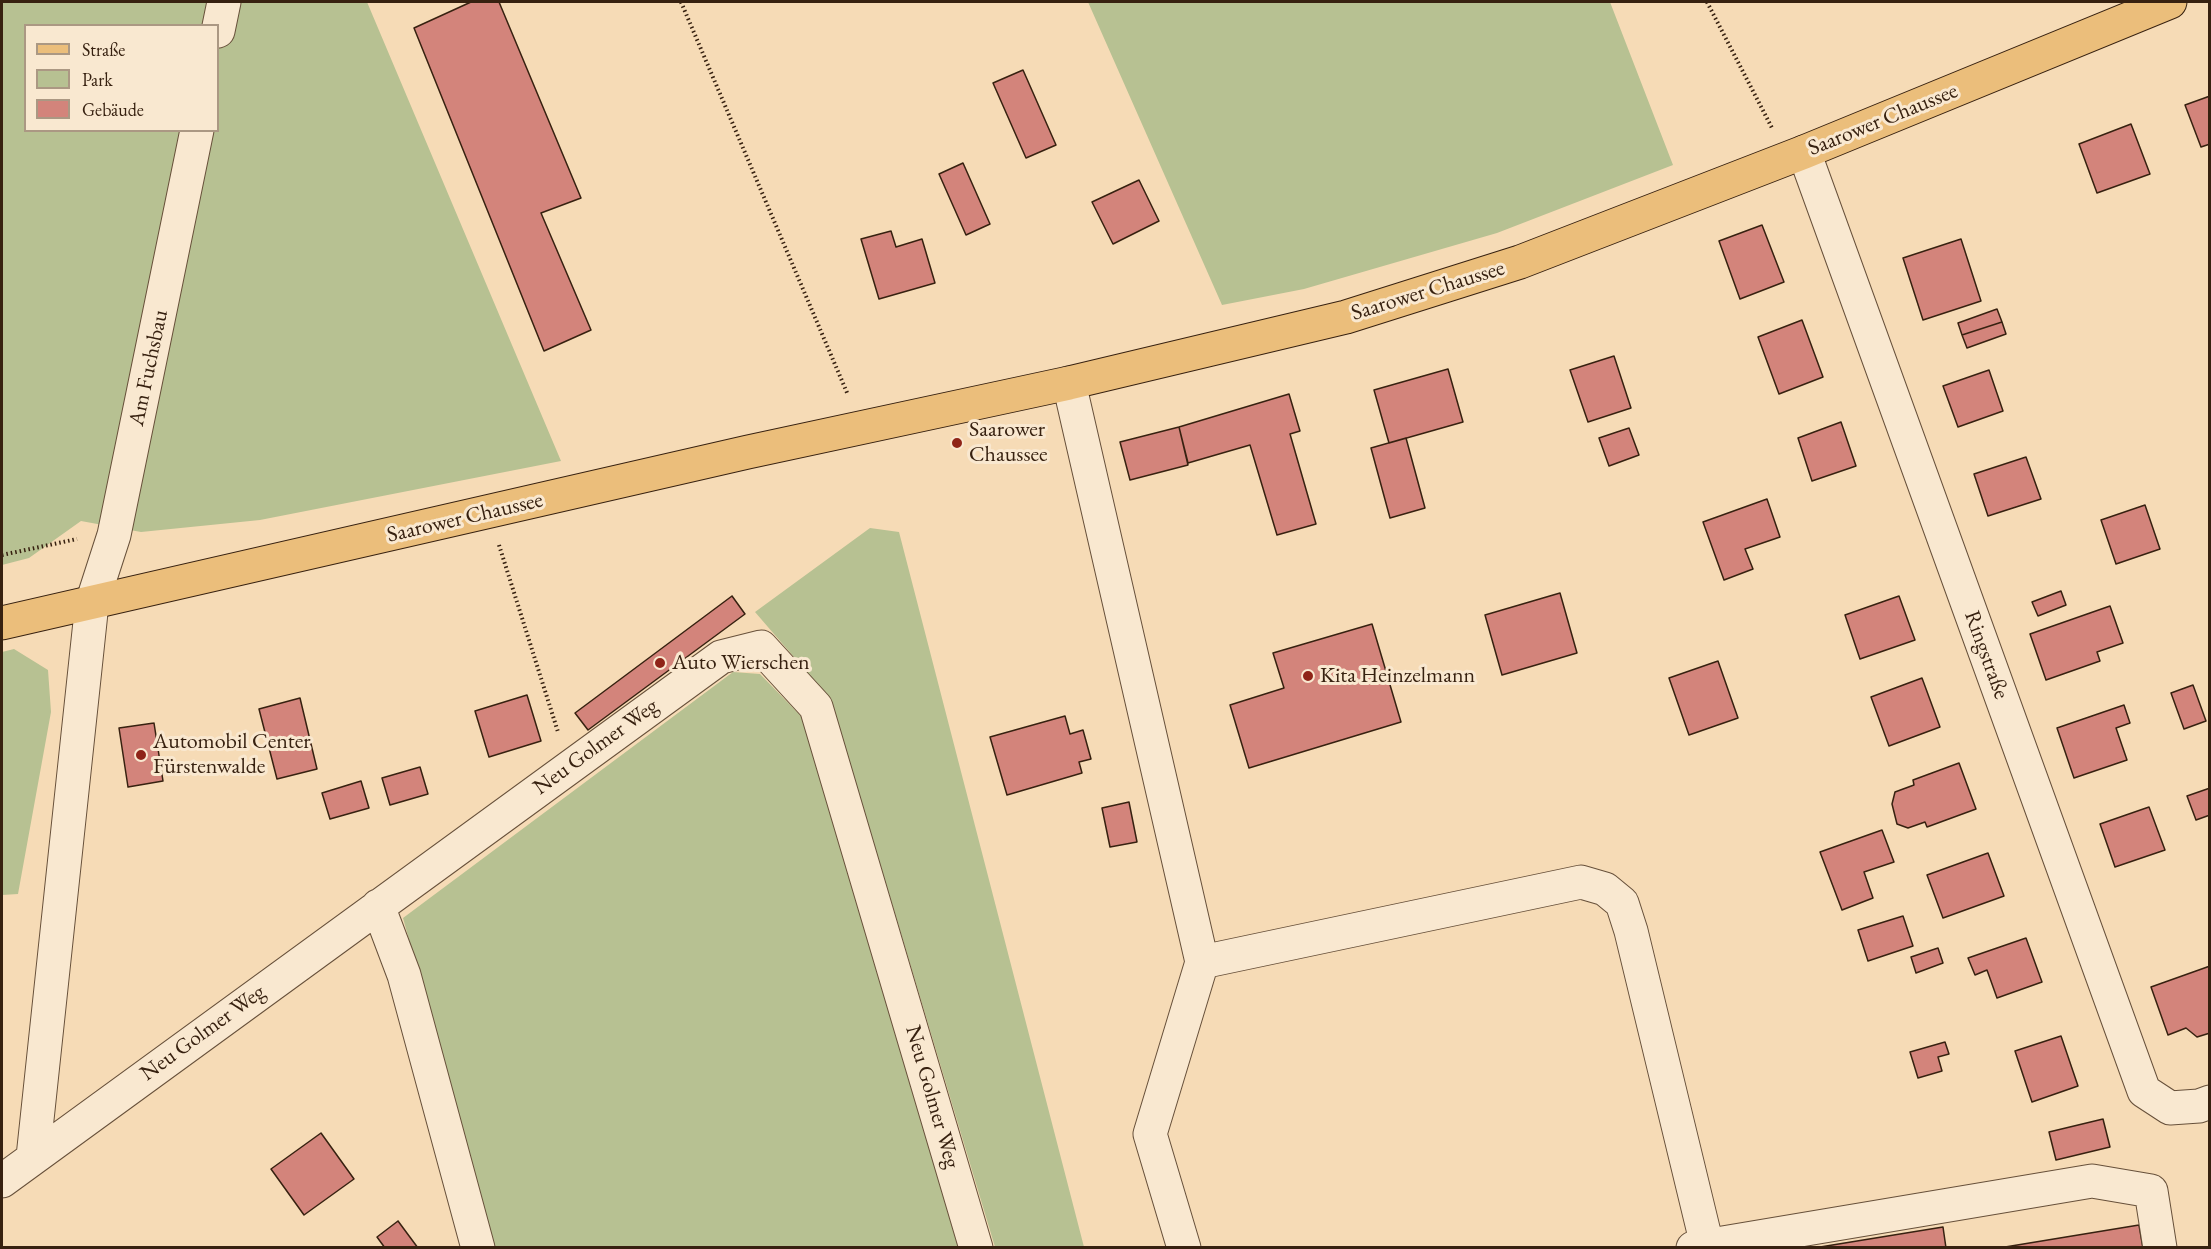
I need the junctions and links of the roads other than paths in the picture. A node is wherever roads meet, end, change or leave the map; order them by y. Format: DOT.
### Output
graph roads {
  1 [pos="224,2"];
  2 [pos="2170,2"];
  3 [pos="219,26"];
  4 [pos="197,132"];
  5 [pos="1796,155"];
  6 [pos="1069,383"];
  7 [pos="92,603"];
  8 [pos="2,623"];
  9 [pos="378,906"];
  10 [pos="1202,962"];
  11 [pos="2210,1102"];
  12 [pos="33,1158"];
  13 [pos="2,1181"];
  14 [pos="1700,1246"];
  15 [pos="478,1248"];
  16 [pos="976,1248"];
  17 [pos="1184,1248"];
  18 [pos="2160,1248"];
  1 -- 3 [label="street"];
  2 -- 5 [label="main road, Saarower Chaussee"];
  4 -- 7 [label="street, Am Fuchsbau"];
  5 -- 6 [label="main road, Saarower Chaussee"];
  5 -- 11 [label="street, Ringstraße"];
  6 -- 7 [label="main road, Saarower Chaussee"];
  6 -- 10 [label="street"];
  7 -- 8 [label="main road, Saarower Chaussee"];
  7 -- 12 [label="street"];
  9 -- 12 [label="street, Neu Golmer Weg"];
  9 -- 15 [label="street"];
  9 -- 16 [label="street, Neu Golmer Weg"];
  10 -- 14 [label="street"];
  10 -- 17 [label="street"];
  12 -- 13 [label="street, Neu Golmer Weg"];
  14 -- 18 [label="street"];
}
